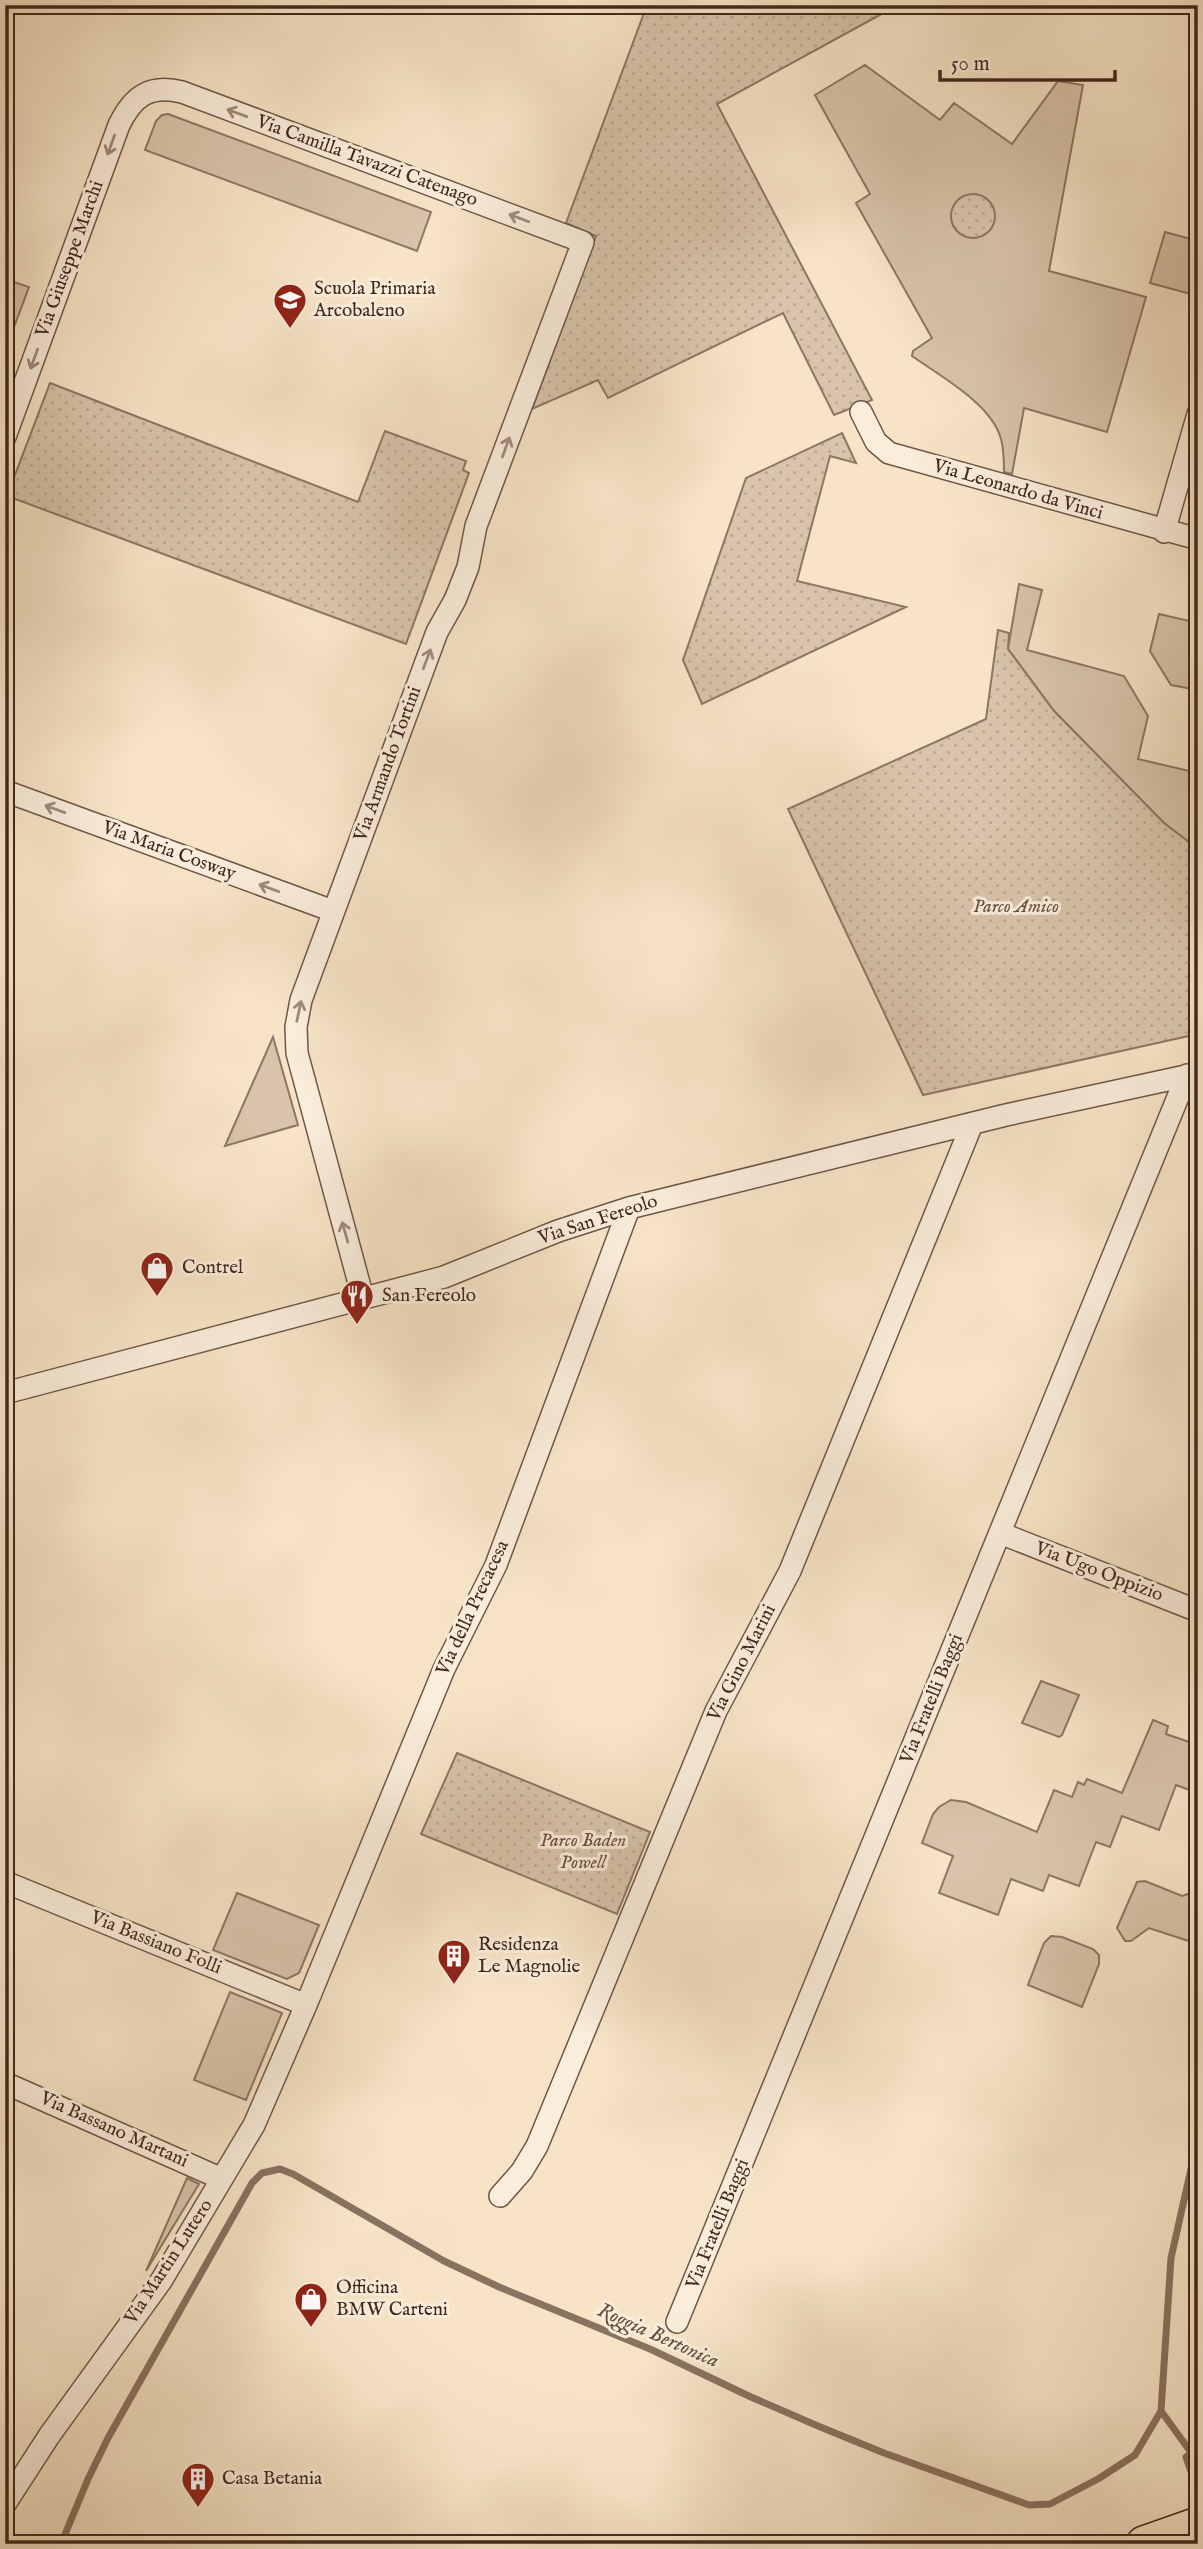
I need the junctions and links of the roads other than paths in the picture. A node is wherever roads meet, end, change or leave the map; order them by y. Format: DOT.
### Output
graph roads {
  1 [pos="149,92"];
  2 [pos="583,242"];
  3 [pos="861,412"];
  4 [pos="1198,414"];
  5 [pos="5,438"];
  6 [pos="1164,532"];
  7 [pos="1198,539"];
  8 [pos="5,791"];
  9 [pos="333,911"];
  10 [pos="1192,1074"];
  11 [pos="972,1124"];
  12 [pos="629,1208"];
  13 [pos="363,1297"];
  14 [pos="5,1393"];
  15 [pos="1000,1533"];
  16 [pos="1198,1611"];
  17 [pos="5,1882"];
  18 [pos="306,2005"];
  19 [pos="5,2083"];
  20 [pos="222,2179"];
  21 [pos="500,2196"];
  22 [pos="677,2322"];
  23 [pos="5,2504"];
  24 [pos="1198,2525"];
  25 [pos="1144,2544"];
  2 -- 1 [label="street, Via Camilla Tavazzi Catenago, one-way"];
  1 -- 5 [label="street, Via Giuseppe Marchi, one-way"];
  9 -- 2 [label="street, Via Armando Tortini, one-way"];
  3 -- 6 [label="street, Via Leonardo da Vinci"];
  4 -- 6 [label="street"];
  6 -- 7 [label="street, Via Leonardo da Vinci"];
  9 -- 8 [label="street, Via Maria Cosway, one-way"];
  13 -- 9 [label="street, Via Armando Tortini, one-way"];
  10 -- 11 [label="street, Via San Fereolo"];
  10 -- 15 [label="street, Via Fratelli Baggi"];
  11 -- 12 [label="street, Via San Fereolo"];
  11 -- 21 [label="street, Via Gino Marini"];
  12 -- 13 [label="street, Via San Fereolo"];
  12 -- 18 [label="street, Via della Precacesa"];
  13 -- 14 [label="street, Via San Fereolo"];
  15 -- 16 [label="street, Via Ugo Oppizio"];
  15 -- 22 [label="street, Via Fratelli Baggi"];
  17 -- 18 [label="street, Via Bassiano Folli"];
  18 -- 20 [label="street, Via Martin Lutero"];
  19 -- 20 [label="street, Via Bassano Martani"];
  20 -- 23 [label="street, Via Martin Lutero"];
  24 -- 25 [label="highway"];
}
